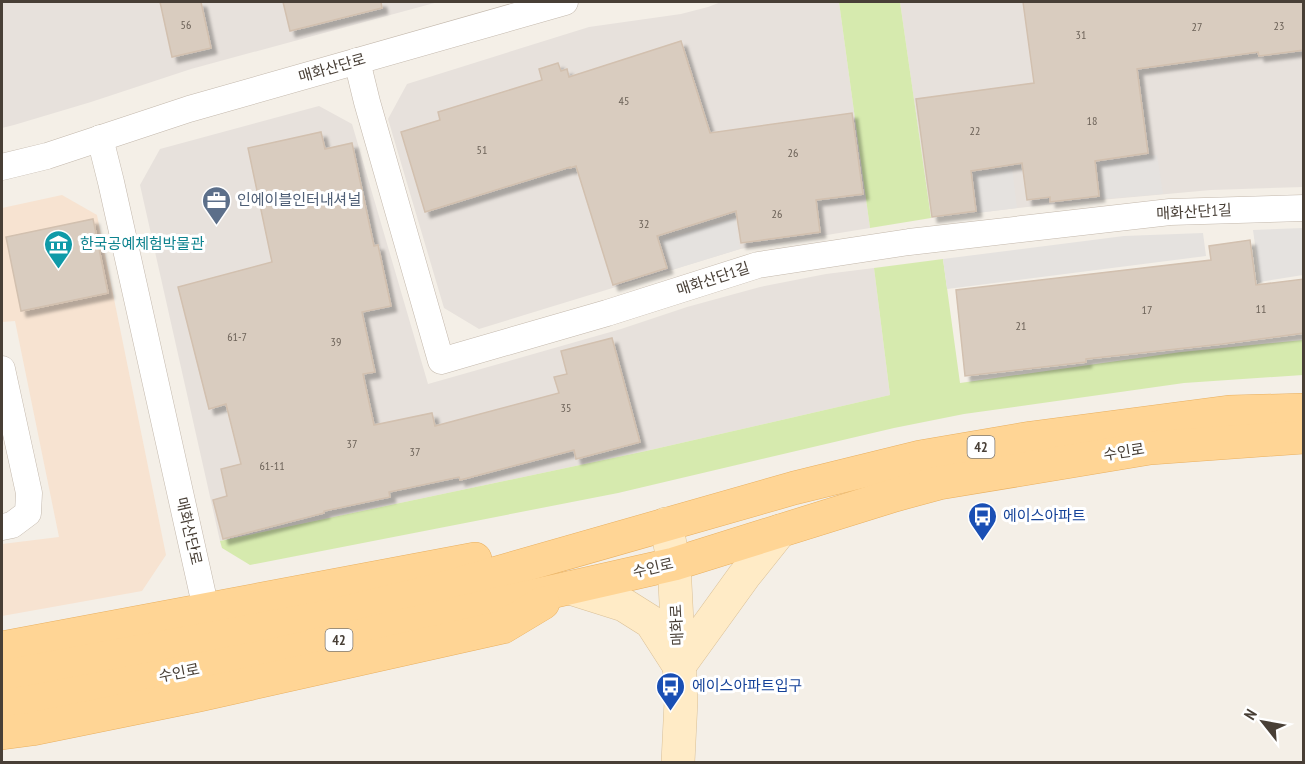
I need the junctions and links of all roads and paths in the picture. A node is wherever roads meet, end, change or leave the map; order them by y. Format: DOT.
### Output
graph roads {
  1 [pos="566,2"];
  2 [pos="357,61"];
  3 [pos="100,138"];
  4 [pos="2,166"];
  5 [pos="1304,208"];
  6 [pos="2,369"];
  7 [pos="1304,410"];
  8 [pos="1304,437"];
  9 [pos="666,524"];
  10 [pos="2,527"];
  11 [pos="780,531"];
  12 [pos="555,556"];
  13 [pos="674,564"];
  14 [pos="570,588"];
  15 [pos="206,609"];
  16 [pos="2,648"];
  17 [pos="679,666"];
  18 [pos="2,677"];
  19 [pos="2,705"];
  20 [pos="2,732"];
  21 [pos="678,762"];
  1 -- 2 [label="street, 매화산단로"];
  2 -- 3 [label="street, 매화산단로"];
  2 -- 5 [label="street, 매화산단1길"];
  3 -- 4 [label="street, 매화산단로"];
  3 -- 15 [label="street, 매화산단로"];
  6 -- 10 [label="street"];
  7 -- 9 [label="main road, 수인로 / 42"];
  8 -- 11 [label="main road, 수인로 / 42"];
  9 -- 12 [label="main road, 수인로 / 42"];
  9 -- 13 [label="street, 매화로"];
  11 -- 13 [label="main road, 수인로 / 42"];
  11 -- 17 [label="street"];
  12 -- 15 [label="main road"];
  12 -- 18 [label="main road, 수인로 / 42"];
  13 -- 14 [label="main road, 수인로 / 42"];
  13 -- 17 [label="street, 매화로"];
  14 -- 17 [label="street"];
  14 -- 19 [label="main road, 수인로 / 42"];
  14 -- 20 [label="main road"];
  15 -- 16 [label="main road"];
  17 -- 21 [label="street, 매화로"];
}
